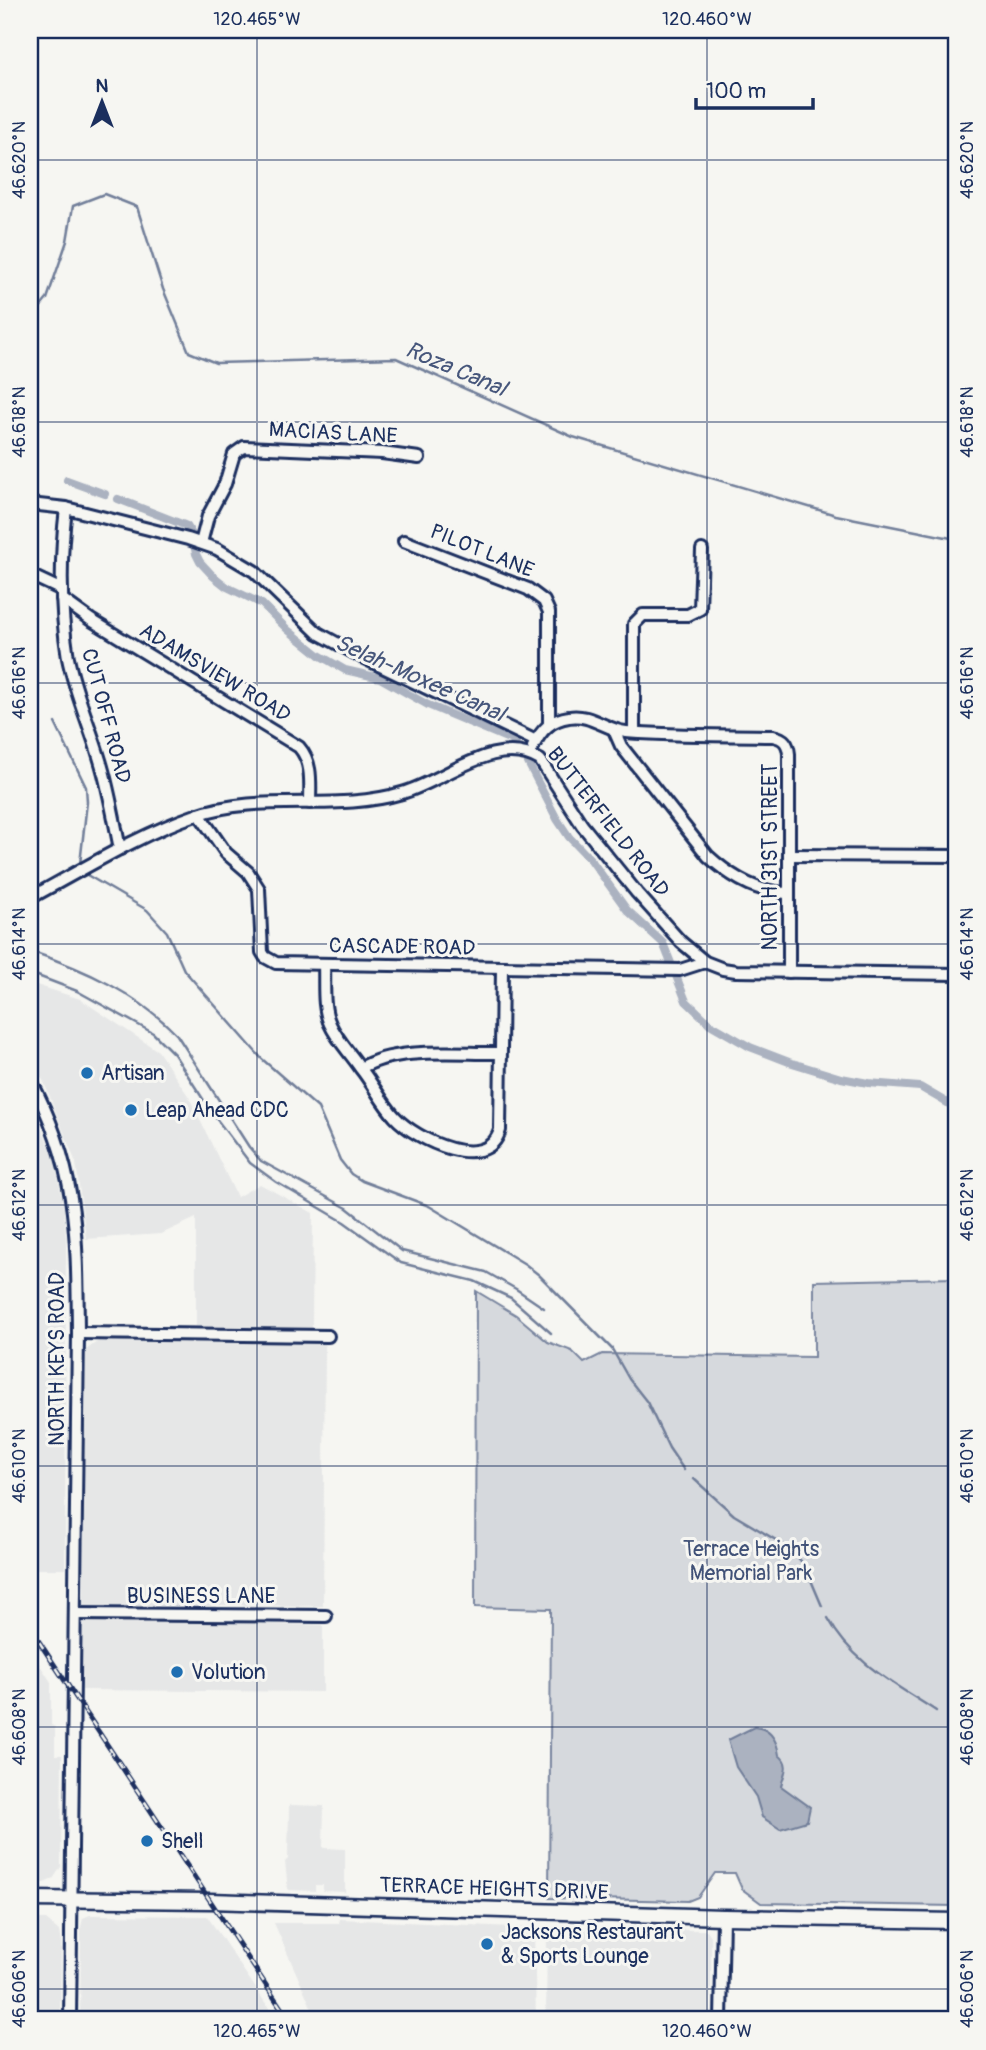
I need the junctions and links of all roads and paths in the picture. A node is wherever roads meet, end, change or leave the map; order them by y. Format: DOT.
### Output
graph roads {
  1 [pos="419,458"];
  2 [pos="30,503"];
  3 [pos="66,508"];
  4 [pos="195,541"];
  5 [pos="404,541"];
  6 [pos="702,550"];
  7 [pos="30,575"];
  8 [pos="62,594"];
  9 [pos="549,725"];
  10 [pos="614,730"];
  11 [pos="634,732"];
  12 [pos="536,741"];
  13 [pos="530,754"];
  14 [pos="310,803"];
  15 [pos="199,814"];
  16 [pos="120,849"];
  17 [pos="789,855"];
  18 [pos="956,856"];
  19 [pos="788,893"];
  20 [pos="30,898"];
  21 [pos="705,962"];
  22 [pos="324,965"];
  23 [pos="502,968"];
  24 [pos="789,972"];
  25 [pos="956,974"];
  26 [pos="500,1053"];
  27 [pos="361,1068"];
  28 [pos="30,1079"];
  29 [pos="78,1333"];
  30 [pos="328,1336"];
  31 [pos="75,1614"];
  32 [pos="326,1616"];
  33 [pos="30,1899"];
  34 [pos="71,1899"];
  35 [pos="723,1917"];
  36 [pos="956,1921"];
  37 [pos="70,2020"];
  38 [pos="721,2020"];
  1 -- 4 [label="street, MACIAS LANE"];
  2 -- 3 [label="street"];
  3 -- 4 [label="street"];
  3 -- 8 [label="street, CUT OFF ROAD"];
  4 -- 12 [label="street"];
  5 -- 9 [label="street, PILOT LANE"];
  6 -- 11 [label="street"];
  7 -- 8 [label="street, ADAMSVIEW ROAD"];
  8 -- 14 [label="street, ADAMSVIEW ROAD"];
  8 -- 16 [label="street, CUT OFF ROAD"];
  9 -- 10 [label="street"];
  9 -- 12 [label="street"];
  10 -- 11 [label="street"];
  10 -- 19 [label="street"];
  11 -- 17 [label="street, NORTH 31ST STREET"];
  12 -- 13 [label="street"];
  13 -- 14 [label="street, BUTTERFIELD ROAD"];
  13 -- 21 [label="street, BUTTERFIELD ROAD"];
  14 -- 15 [label="street, BUTTERFIELD ROAD"];
  15 -- 16 [label="street, BUTTERFIELD ROAD"];
  15 -- 22 [label="street, CASCADE ROAD"];
  16 -- 20 [label="street, BUTTERFIELD ROAD"];
  17 -- 18 [label="street"];
  17 -- 19 [label="street, NORTH 31ST STREET"];
  19 -- 24 [label="street, NORTH 31ST STREET"];
  21 -- 23 [label="street, CASCADE ROAD"];
  21 -- 24 [label="street, BUTTERFIELD ROAD"];
  22 -- 23 [label="street, CASCADE ROAD"];
  22 -- 27 [label="street"];
  23 -- 26 [label="street"];
  24 -- 25 [label="street, BUTTERFIELD ROAD"];
  26 -- 27 [label="street"];
  26 -- 27 [label="street"];
  28 -- 29 [label="street, NORTH KEYS ROAD"];
  29 -- 30 [label="street"];
  29 -- 31 [label="street, NORTH KEYS ROAD"];
  31 -- 32 [label="street, BUSINESS LANE"];
  31 -- 34 [label="street, NORTH KEYS ROAD"];
  33 -- 34 [label="main road, TERRACE HEIGHTS DRIVE"];
  34 -- 35 [label="main road, TERRACE HEIGHTS DRIVE"];
  34 -- 37 [label="street, NORTH KEYS ROAD"];
  35 -- 36 [label="main road, TERRACE HEIGHTS DRIVE"];
  35 -- 38 [label="street"];
}
